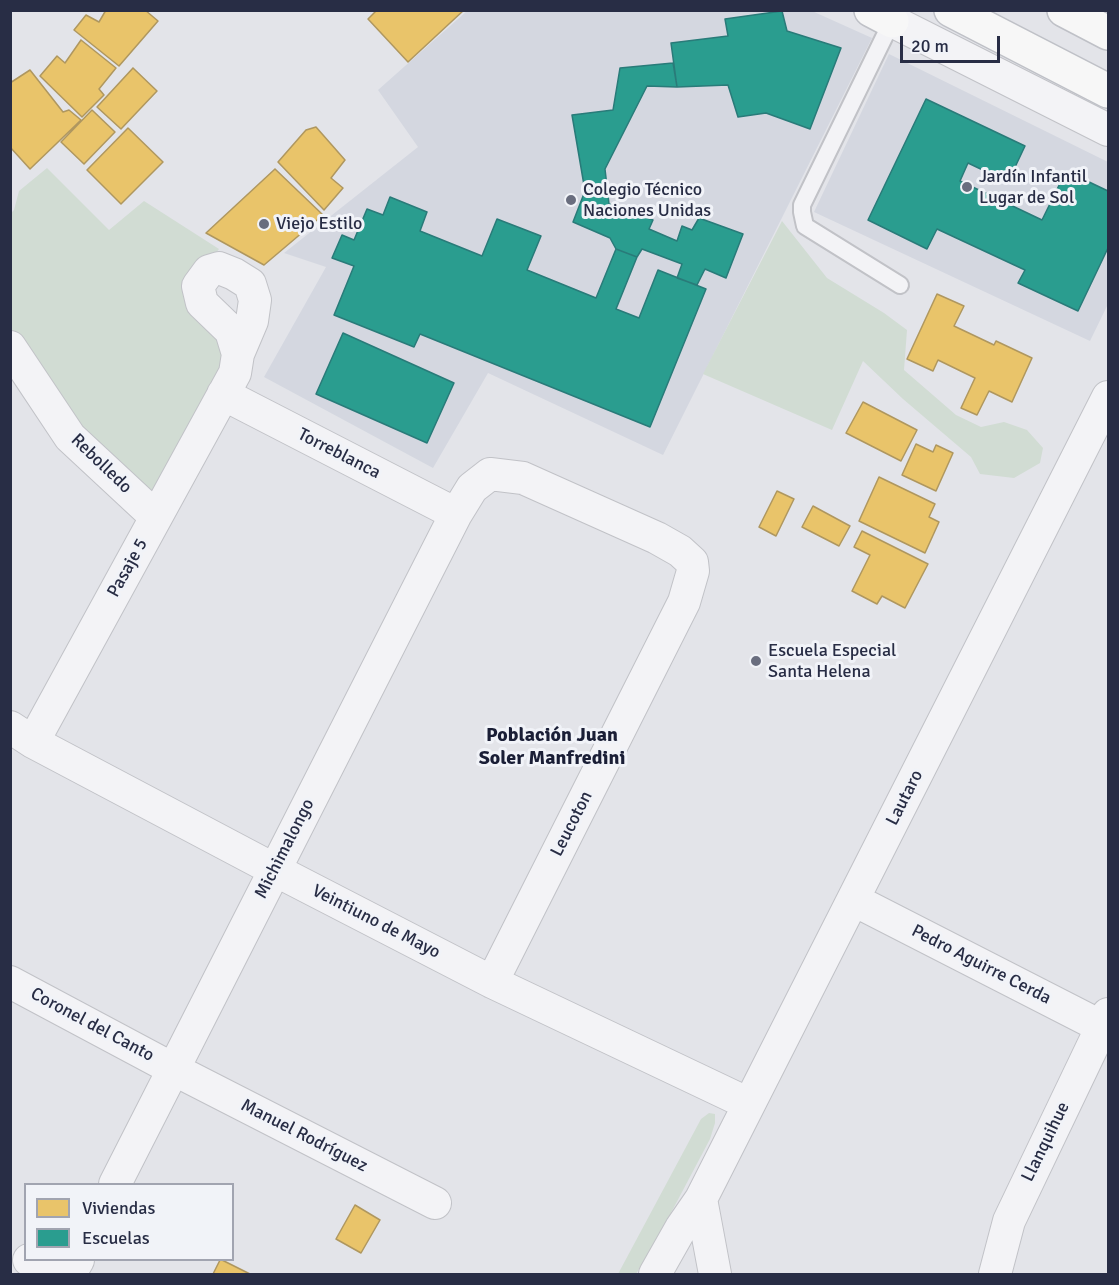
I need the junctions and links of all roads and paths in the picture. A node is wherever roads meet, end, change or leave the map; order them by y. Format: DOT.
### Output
graph roads {
  1 [pos="951,10"];
  2 [pos="1064,10"];
  3 [pos="881,16"];
  4 [pos="1108,33"];
  5 [pos="1108,91"];
  6 [pos="1108,130"];
  7 [pos="900,285"];
  8 [pos="10,347"];
  9 [pos="238,354"];
  10 [pos="223,394"];
  11 [pos="1108,397"];
  12 [pos="456,514"];
  13 [pos="156,517"];
  14 [pos="684,602"];
  15 [pos="22,734"];
  16 [pos="275,870"];
  17 [pos="854,900"];
  18 [pos="492,981"];
  19 [pos="10,982"];
  20 [pos="1106,1023"];
  21 [pos="172,1069"];
  22 [pos="749,1104"];
  23 [pos="116,1183"];
  24 [pos="701,1199"];
  25 [pos="435,1203"];
  26 [pos="10,1248"];
  27 [pos="24,1256"];
  28 [pos="32,1261"];
  29 [pos="77,1261"];
  30 [pos="53,1275"];
  31 [pos="70,1275"];
  32 [pos="655,1275"];
  33 [pos="715,1275"];
  34 [pos="995,1275"];
  1 -- 5 [label="main road"];
  2 -- 4 [label="main road"];
  3 -- 6 [label="street"];
  3 -- 7 [label="lane"];
  8 -- 13 [label="street, Rebolledo"];
  9 -- 10 [label="street, Pasaje 5"];
  10 -- 12 [label="street, Torreblanca"];
  10 -- 13 [label="street, Pasaje 5"];
  11 -- 17 [label="street, Lautaro"];
  12 -- 14 [label="street, Michimalongo"];
  12 -- 16 [label="street, Michimalongo"];
  13 -- 15 [label="street, Pasaje 5"];
  14 -- 18 [label="street, Leucoton"];
  15 -- 16 [label="street, Veintiuno de Mayo"];
  16 -- 18 [label="street, Veintiuno de Mayo"];
  16 -- 21 [label="street, Michimalongo"];
  17 -- 20 [label="street, Pedro Aguirre Cerda"];
  17 -- 22 [label="street, Lautaro"];
  18 -- 22 [label="street, Veintiuno de Mayo"];
  19 -- 21 [label="street, Coronel del Canto"];
  20 -- 34 [label="street, Llanquihue"];
  21 -- 23 [label="street, Michimalongo"];
  21 -- 25 [label="street, Manuel Rodríguez"];
  22 -- 24 [label="street, Lautaro"];
  24 -- 32 [label="street, Lautaro"];
  24 -- 33 [label="street"];
  26 -- 27 [label="street"];
  28 -- 30 [label="street"];
  29 -- 31 [label="street"];
}
